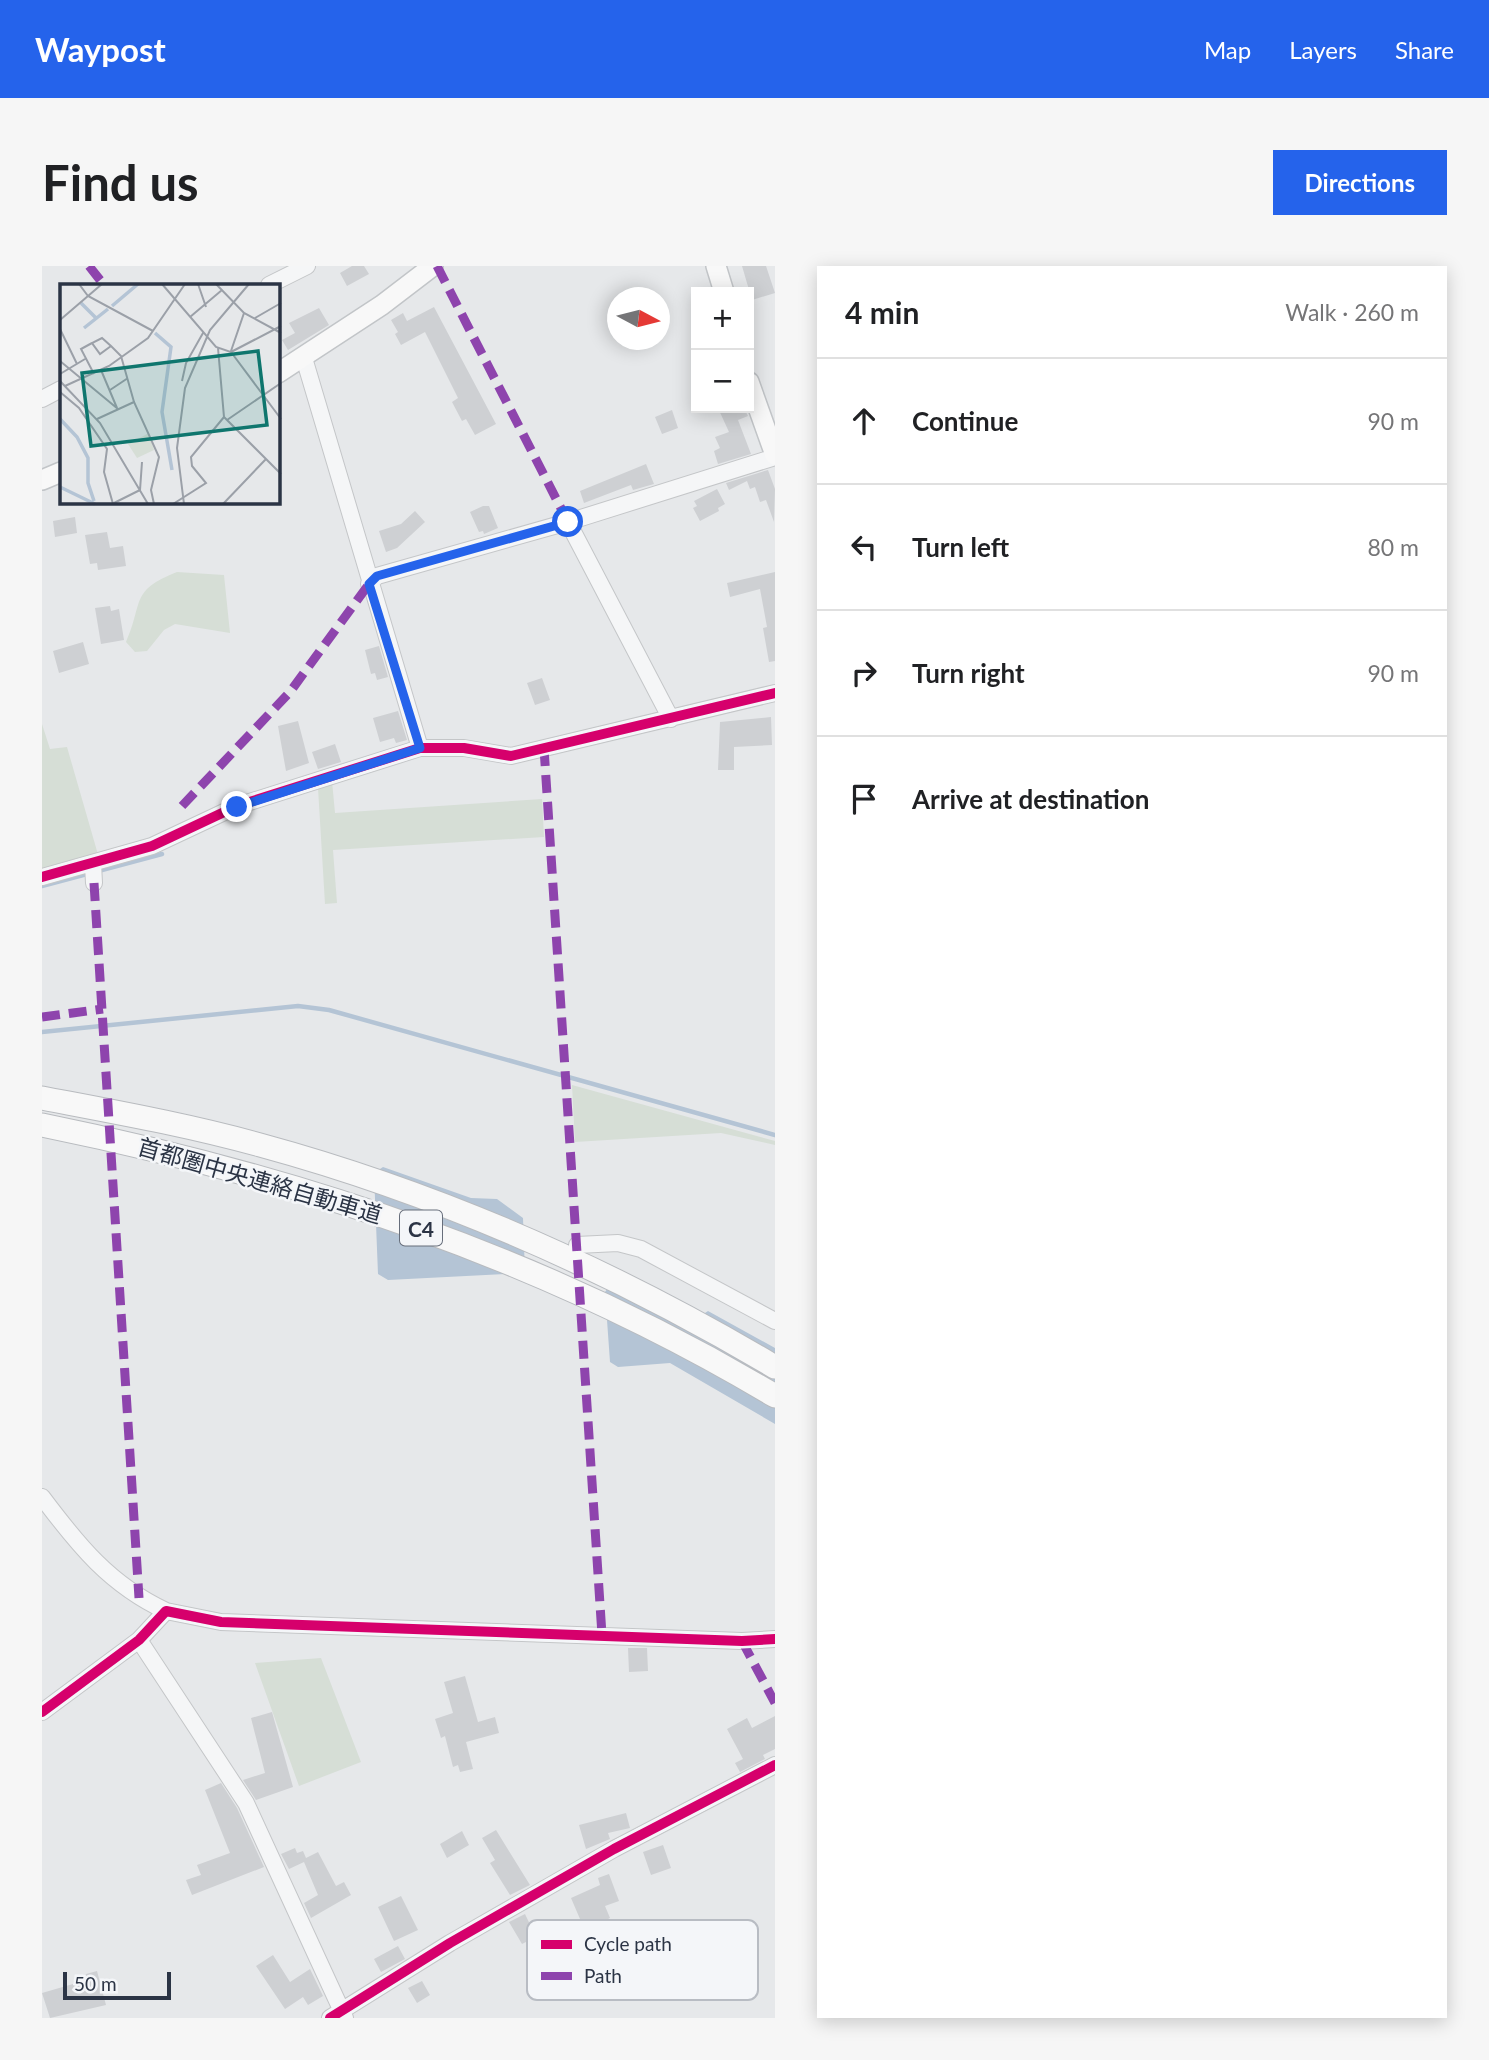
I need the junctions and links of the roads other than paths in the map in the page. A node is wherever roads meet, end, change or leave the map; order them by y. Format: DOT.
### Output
graph roads {
  1 [pos="307,266"];
  2 [pos="433,266"];
  3 [pos="716,266"];
  4 [pos="271,284"];
  5 [pos="722,287"];
  6 [pos="304,358"];
  7 [pos="280,372"];
  8 [pos="60,390"];
  9 [pos="754,396"];
  10 [pos="42,399"];
  11 [pos="775,456"];
  12 [pos="60,472"];
  13 [pos="42,480"];
  14 [pos="568,522"];
  15 [pos="369,584"];
  16 [pos="775,694"];
  17 [pos="671,719"];
  18 [pos="420,748"];
  19 [pos="93,864"];
  20 [pos="42,877"];
  21 [pos="94,883"];
  22 [pos="42,1098"];
  23 [pos="42,1125"];
  24 [pos="577,1245"];
  25 [pos="775,1321"];
  26 [pos="775,1367"];
  27 [pos="775,1396"];
  28 [pos="42,1497"];
  29 [pos="166,1611"];
  30 [pos="775,1639"];
  31 [pos="139,1640"];
  32 [pos="42,1712"];
  33 [pos="775,1765"];
  34 [pos="339,2016"];
  1 -- 4 [label="street"];
  2 -- 6 [label="main road"];
  3 -- 5 [label="main road"];
  6 -- 7 [label="main road"];
  6 -- 15 [label="street"];
  8 -- 10 [label="street"];
  9 -- 11 [label="main road"];
  11 -- 14 [label="street"];
  12 -- 13 [label="main road"];
  14 -- 15 [label="street"];
  14 -- 17 [label="street"];
  15 -- 18 [label="street"];
  16 -- 17 [label="street"];
  17 -- 18 [label="street"];
  18 -- 19 [label="street"];
  19 -- 20 [label="street"];
  19 -- 21 [label="street"];
  22 -- 26 [label="highway, 首都圏中央連絡自動車道 / C4"];
  23 -- 27 [label="highway, 首都圏中央連絡自動車道 / C4"];
  24 -- 25 [label="street"];
  28 -- 29 [label="street"];
  29 -- 30 [label="street"];
  29 -- 31 [label="street"];
  31 -- 32 [label="street"];
  31 -- 34 [label="street"];
  33 -- 34 [label="street"];
}
